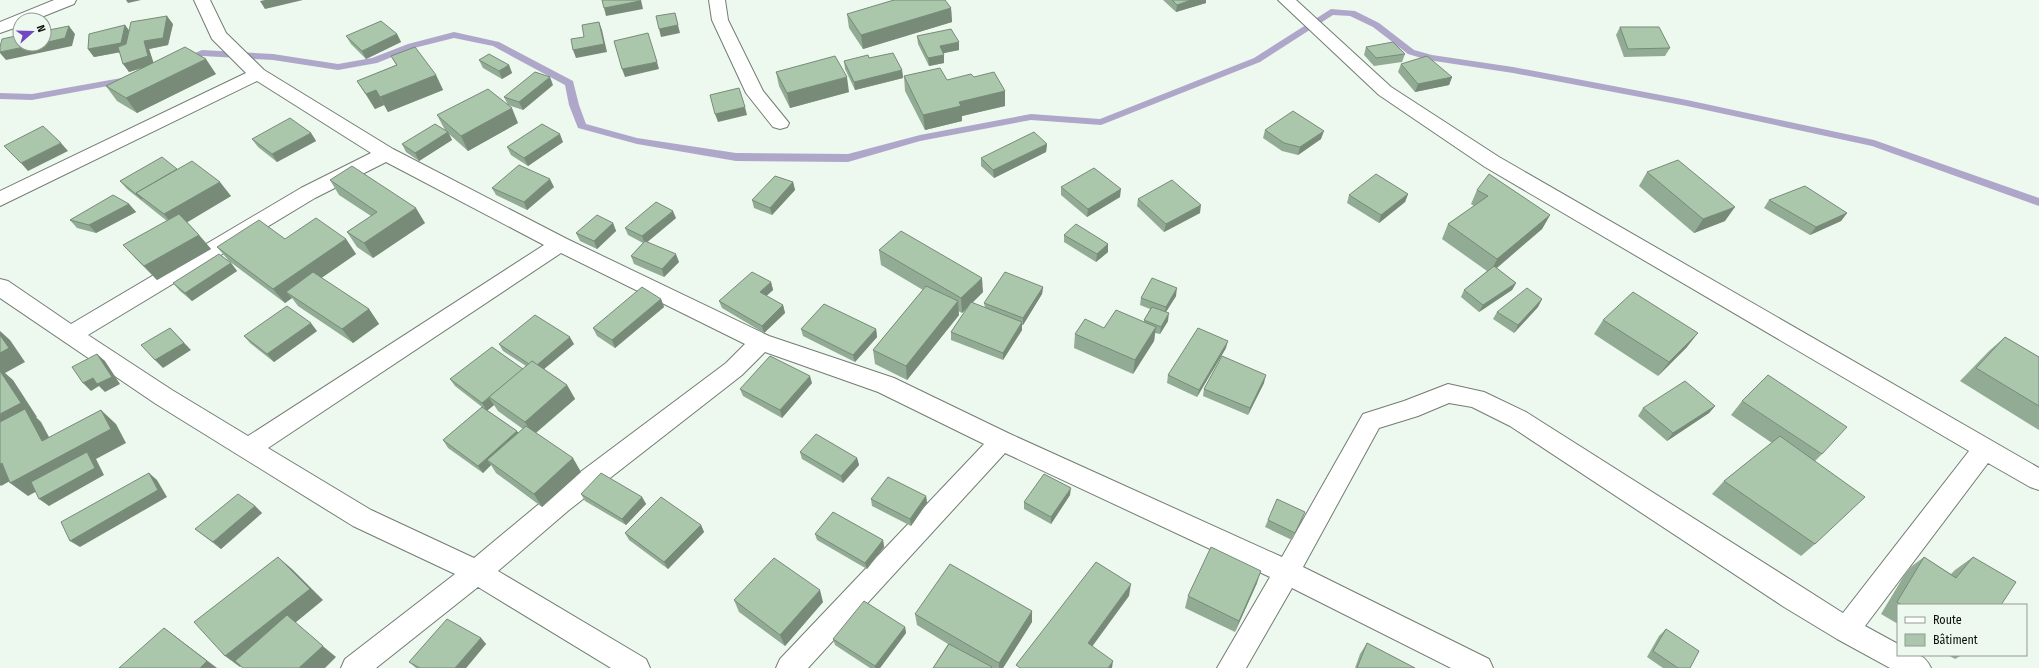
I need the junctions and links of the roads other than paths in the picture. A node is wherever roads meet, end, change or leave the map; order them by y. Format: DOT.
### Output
graph roads {
  1 [pos="68,0"];
  2 [pos="202,0"];
  3 [pos="717,0"];
  4 [pos="1286,0"];
  5 [pos="0,28"];
  6 [pos="258,74"];
  7 [pos="780,123"];
  8 [pos="386,154"];
  9 [pos="0,199"];
  10 [pos="560,244"];
  11 [pos="0,287"];
  12 [pos="70,335"];
  13 [pos="761,342"];
  14 [pos="1002,442"];
  15 [pos="247,449"];
  16 [pos="1986,449"];
  17 [pos="2039,480"];
  18 [pos="476,572"];
  19 [pos="1287,572"];
  20 [pos="1846,630"];
  21 [pos="355,668"];
  22 [pos="636,668"];
  23 [pos="790,668"];
  24 [pos="1231,668"];
  25 [pos="1478,668"];
  26 [pos="1917,668"];
  1 -- 5 [label="street"];
  2 -- 6 [label="street"];
  3 -- 7 [label="street"];
  4 -- 16 [label="street"];
  6 -- 8 [label="street"];
  6 -- 9 [label="street"];
  8 -- 10 [label="street"];
  8 -- 12 [label="street"];
  10 -- 13 [label="street"];
  10 -- 15 [label="street"];
  11 -- 12 [label="street"];
  12 -- 15 [label="street"];
  13 -- 14 [label="street"];
  13 -- 18 [label="street"];
  14 -- 19 [label="street"];
  14 -- 23 [label="street"];
  15 -- 18 [label="street"];
  16 -- 17 [label="street"];
  16 -- 20 [label="street"];
  18 -- 21 [label="street"];
  18 -- 22 [label="street"];
  19 -- 20 [label="street"];
  19 -- 24 [label="street"];
  19 -- 25 [label="street"];
  20 -- 26 [label="street"];
}
